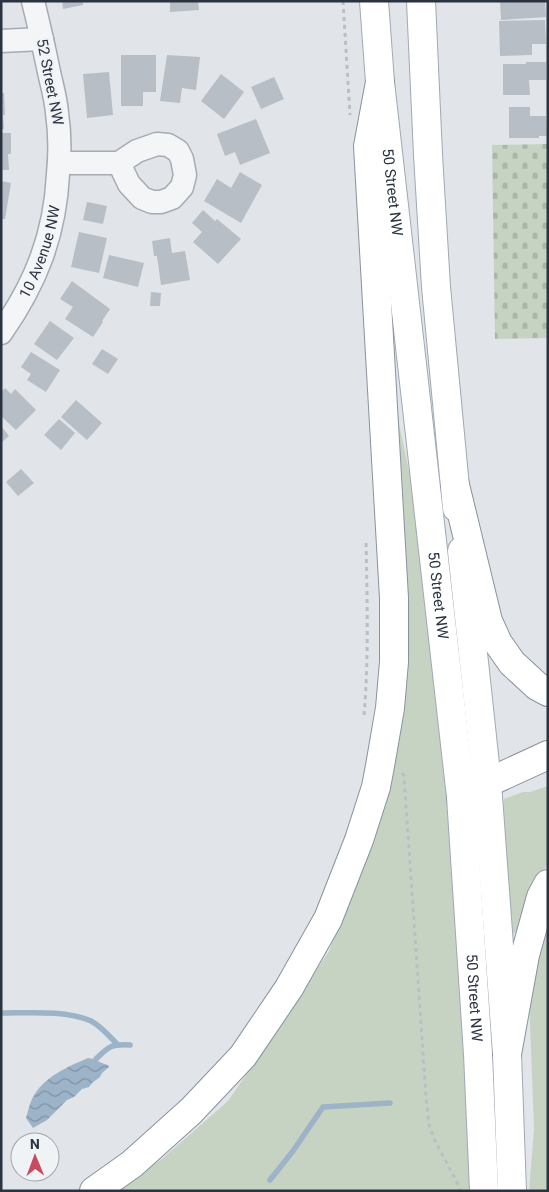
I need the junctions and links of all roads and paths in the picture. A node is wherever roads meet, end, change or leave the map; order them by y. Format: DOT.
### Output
graph roads {
  1 [pos="33,1"];
  2 [pos="374,1"];
  3 [pos="421,1"];
  4 [pos="42,39"];
  5 [pos="1,41"];
  6 [pos="380,82"];
  7 [pos="59,163"];
  8 [pos="119,163"];
  9 [pos="1,333"];
  10 [pos="455,485"];
  11 [pos="366,532"];
  12 [pos="548,692"];
  13 [pos="364,723"];
  14 [pos="548,755"];
  15 [pos="398,770"];
  16 [pos="487,783"];
  17 [pos="462,797"];
  18 [pos="548,884"];
  19 [pos="508,1054"];
  20 [pos="94,1191"];
  21 [pos="460,1191"];
  22 [pos="484,1191"];
  23 [pos="512,1191"];
  1 -- 4 [label="street, 52 Street NW"];
  2 -- 6 [label="main road, 50 Street NW"];
  3 -- 10 [label="main road, 50 Street NW"];
  4 -- 5 [label="street"];
  4 -- 7 [label="street, 52 Street NW"];
  6 -- 17 [label="main road, 50 Street NW"];
  6 -- 20 [label="main road"];
  7 -- 8 [label="street"];
  7 -- 9 [label="street, 10 Avenue NW"];
  10 -- 12 [label="main road"];
  10 -- 16 [label="main road, 50 Street NW"];
  11 -- 13 [label="path"];
  14 -- 16 [label="main road"];
  15 -- 21 [label="path"];
  16 -- 17 [label="main road"];
  16 -- 19 [label="main road, 50 Street NW"];
  17 -- 22 [label="main road, 50 Street NW"];
  18 -- 19 [label="main road"];
  19 -- 23 [label="main road, 50 Street NW"];
}
